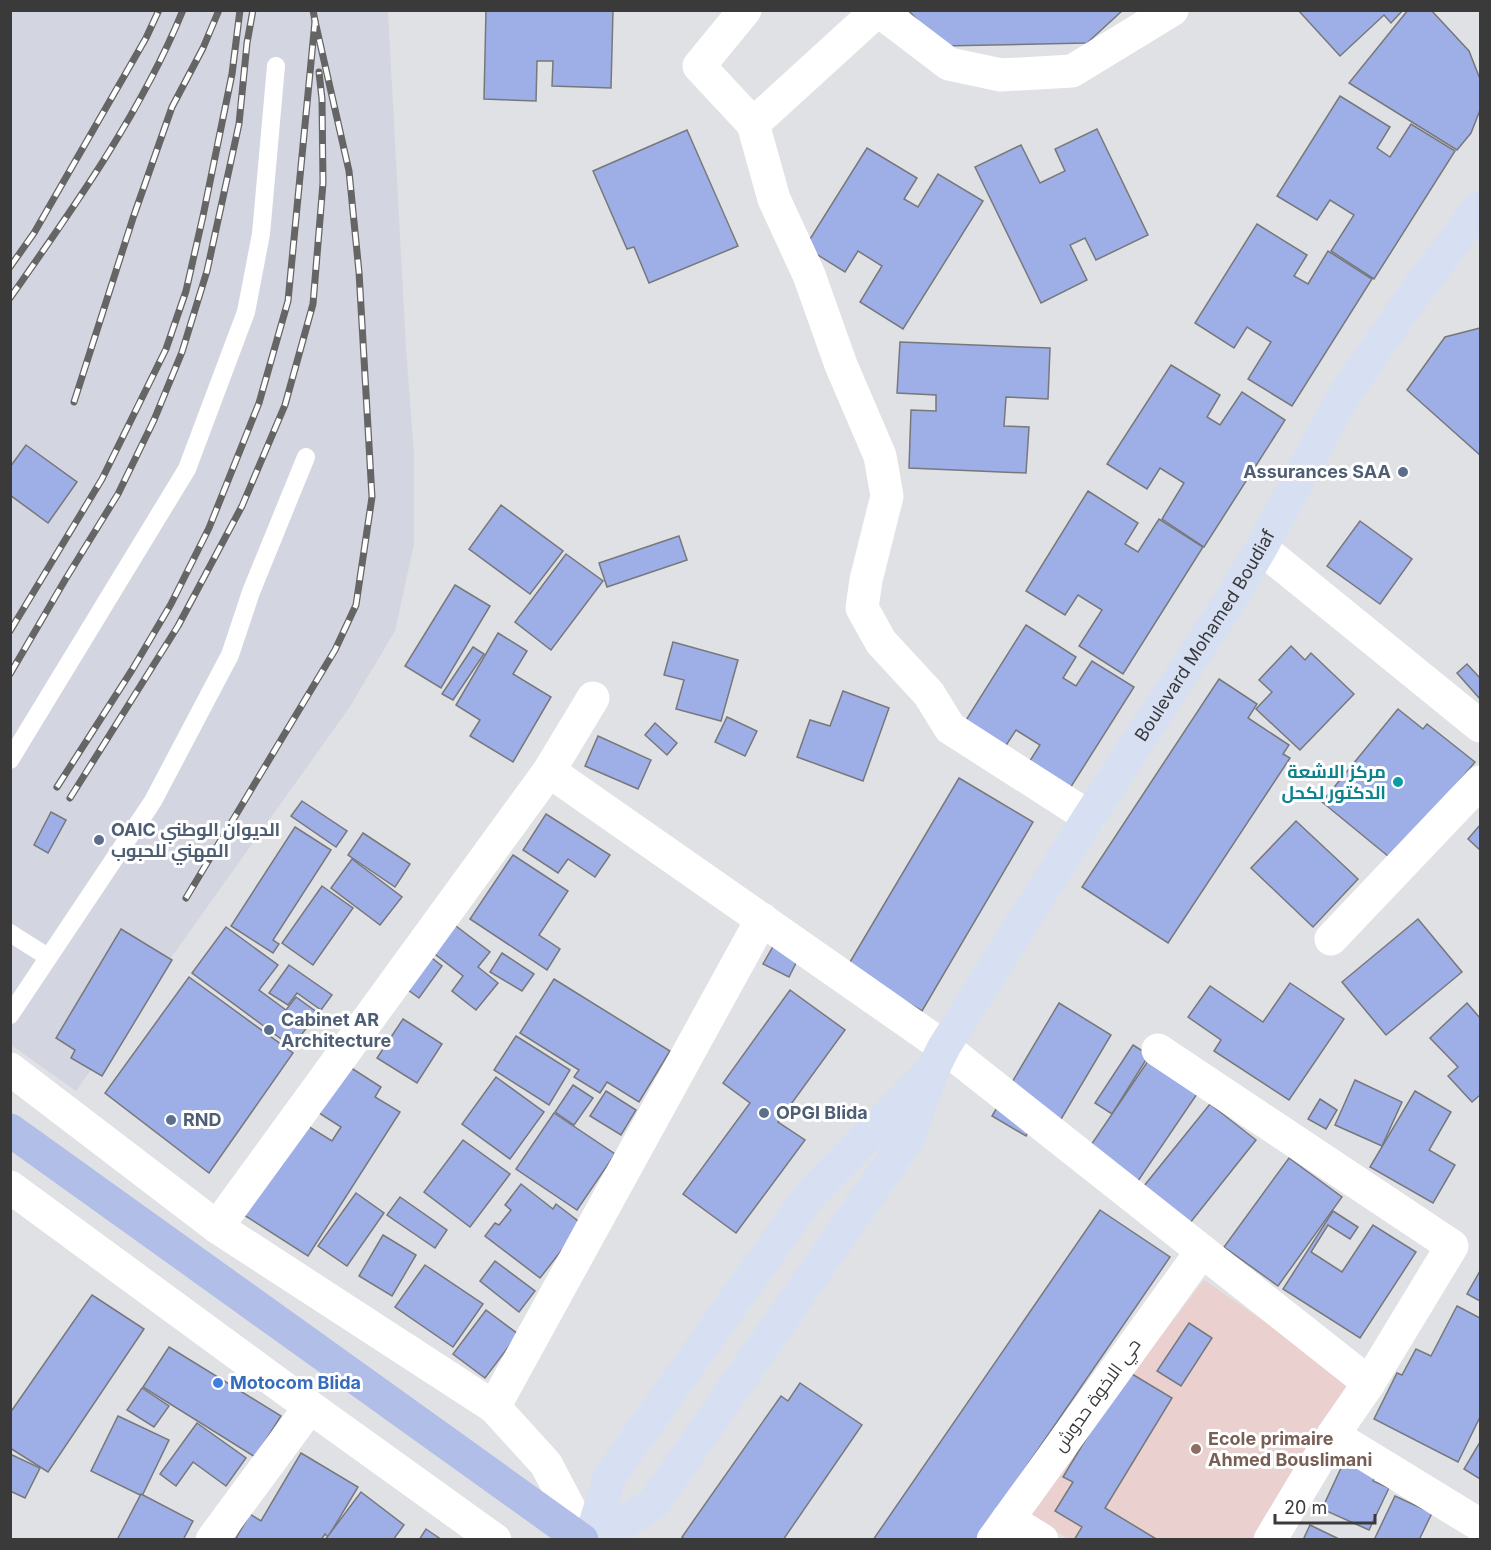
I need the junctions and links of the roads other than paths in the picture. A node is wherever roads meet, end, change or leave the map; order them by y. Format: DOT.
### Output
graph roads {
  1 [pos="745,10"];
  2 [pos="878,10"];
  3 [pos="1172,10"];
  4 [pos="276,66"];
  5 [pos="753,124"];
  6 [pos="1480,207"];
  7 [pos="306,457"];
  8 [pos="1261,548"];
  9 [pos="593,698"];
  10 [pos="1480,726"];
  11 [pos="10,760"];
  12 [pos="549,771"];
  13 [pos="1480,782"];
  14 [pos="1089,818"];
  15 [pos="762,919"];
  16 [pos="10,933"];
  17 [pos="1331,939"];
  18 [pos="48,957"];
  19 [pos="10,1014"];
  20 [pos="1158,1050"];
  21 [pos="939,1057"];
  22 [pos="10,1069"];
  23 [pos="10,1130"];
  24 [pos="10,1187"];
  25 [pos="218,1227"];
  26 [pos="1202,1251"];
  27 [pos="1369,1383"];
  28 [pos="310,1407"];
  29 [pos="494,1407"];
  30 [pos="1333,1435"];
  31 [pos="1480,1525"];
  32 [pos="1001,1529"];
  33 [pos="212,1539"];
  34 [pos="495,1539"];
  35 [pos="586,1539"];
  36 [pos="597,1539"];
  37 [pos="1042,1539"];
  38 [pos="1269,1539"];
  1 -- 5 [label="street"];
  2 -- 3 [label="street"];
  2 -- 5 [label="street"];
  4 -- 11 [label="lane"];
  5 -- 14 [label="street"];
  6 -- 8 [label="main road, Boulevard Mohamed Boudiaf"];
  7 -- 18 [label="lane"];
  8 -- 10 [label="street"];
  8 -- 14 [label="main road, Boulevard Mohamed Boudiaf"];
  9 -- 12 [label="street"];
  12 -- 15 [label="street"];
  12 -- 25 [label="street"];
  13 -- 17 [label="street"];
  14 -- 21 [label="main road, Boulevard Mohamed Boudiaf"];
  15 -- 21 [label="street"];
  15 -- 29 [label="street"];
  16 -- 18 [label="lane"];
  18 -- 19 [label="lane"];
  20 -- 27 [label="street"];
  21 -- 26 [label="street"];
  21 -- 35 [label="main road"];
  21 -- 36 [label="main road"];
  22 -- 25 [label="street"];
  23 -- 35 [label="main road"];
  24 -- 28 [label="street"];
  25 -- 29 [label="street"];
  26 -- 27 [label="street"];
  26 -- 32 [label="street, حي الاخوة حدوش"];
  27 -- 30 [label="street"];
  28 -- 33 [label="street"];
  28 -- 34 [label="street"];
  29 -- 35 [label="street"];
  30 -- 31 [label="street"];
  30 -- 38 [label="street"];
  32 -- 37 [label="street"];
}
